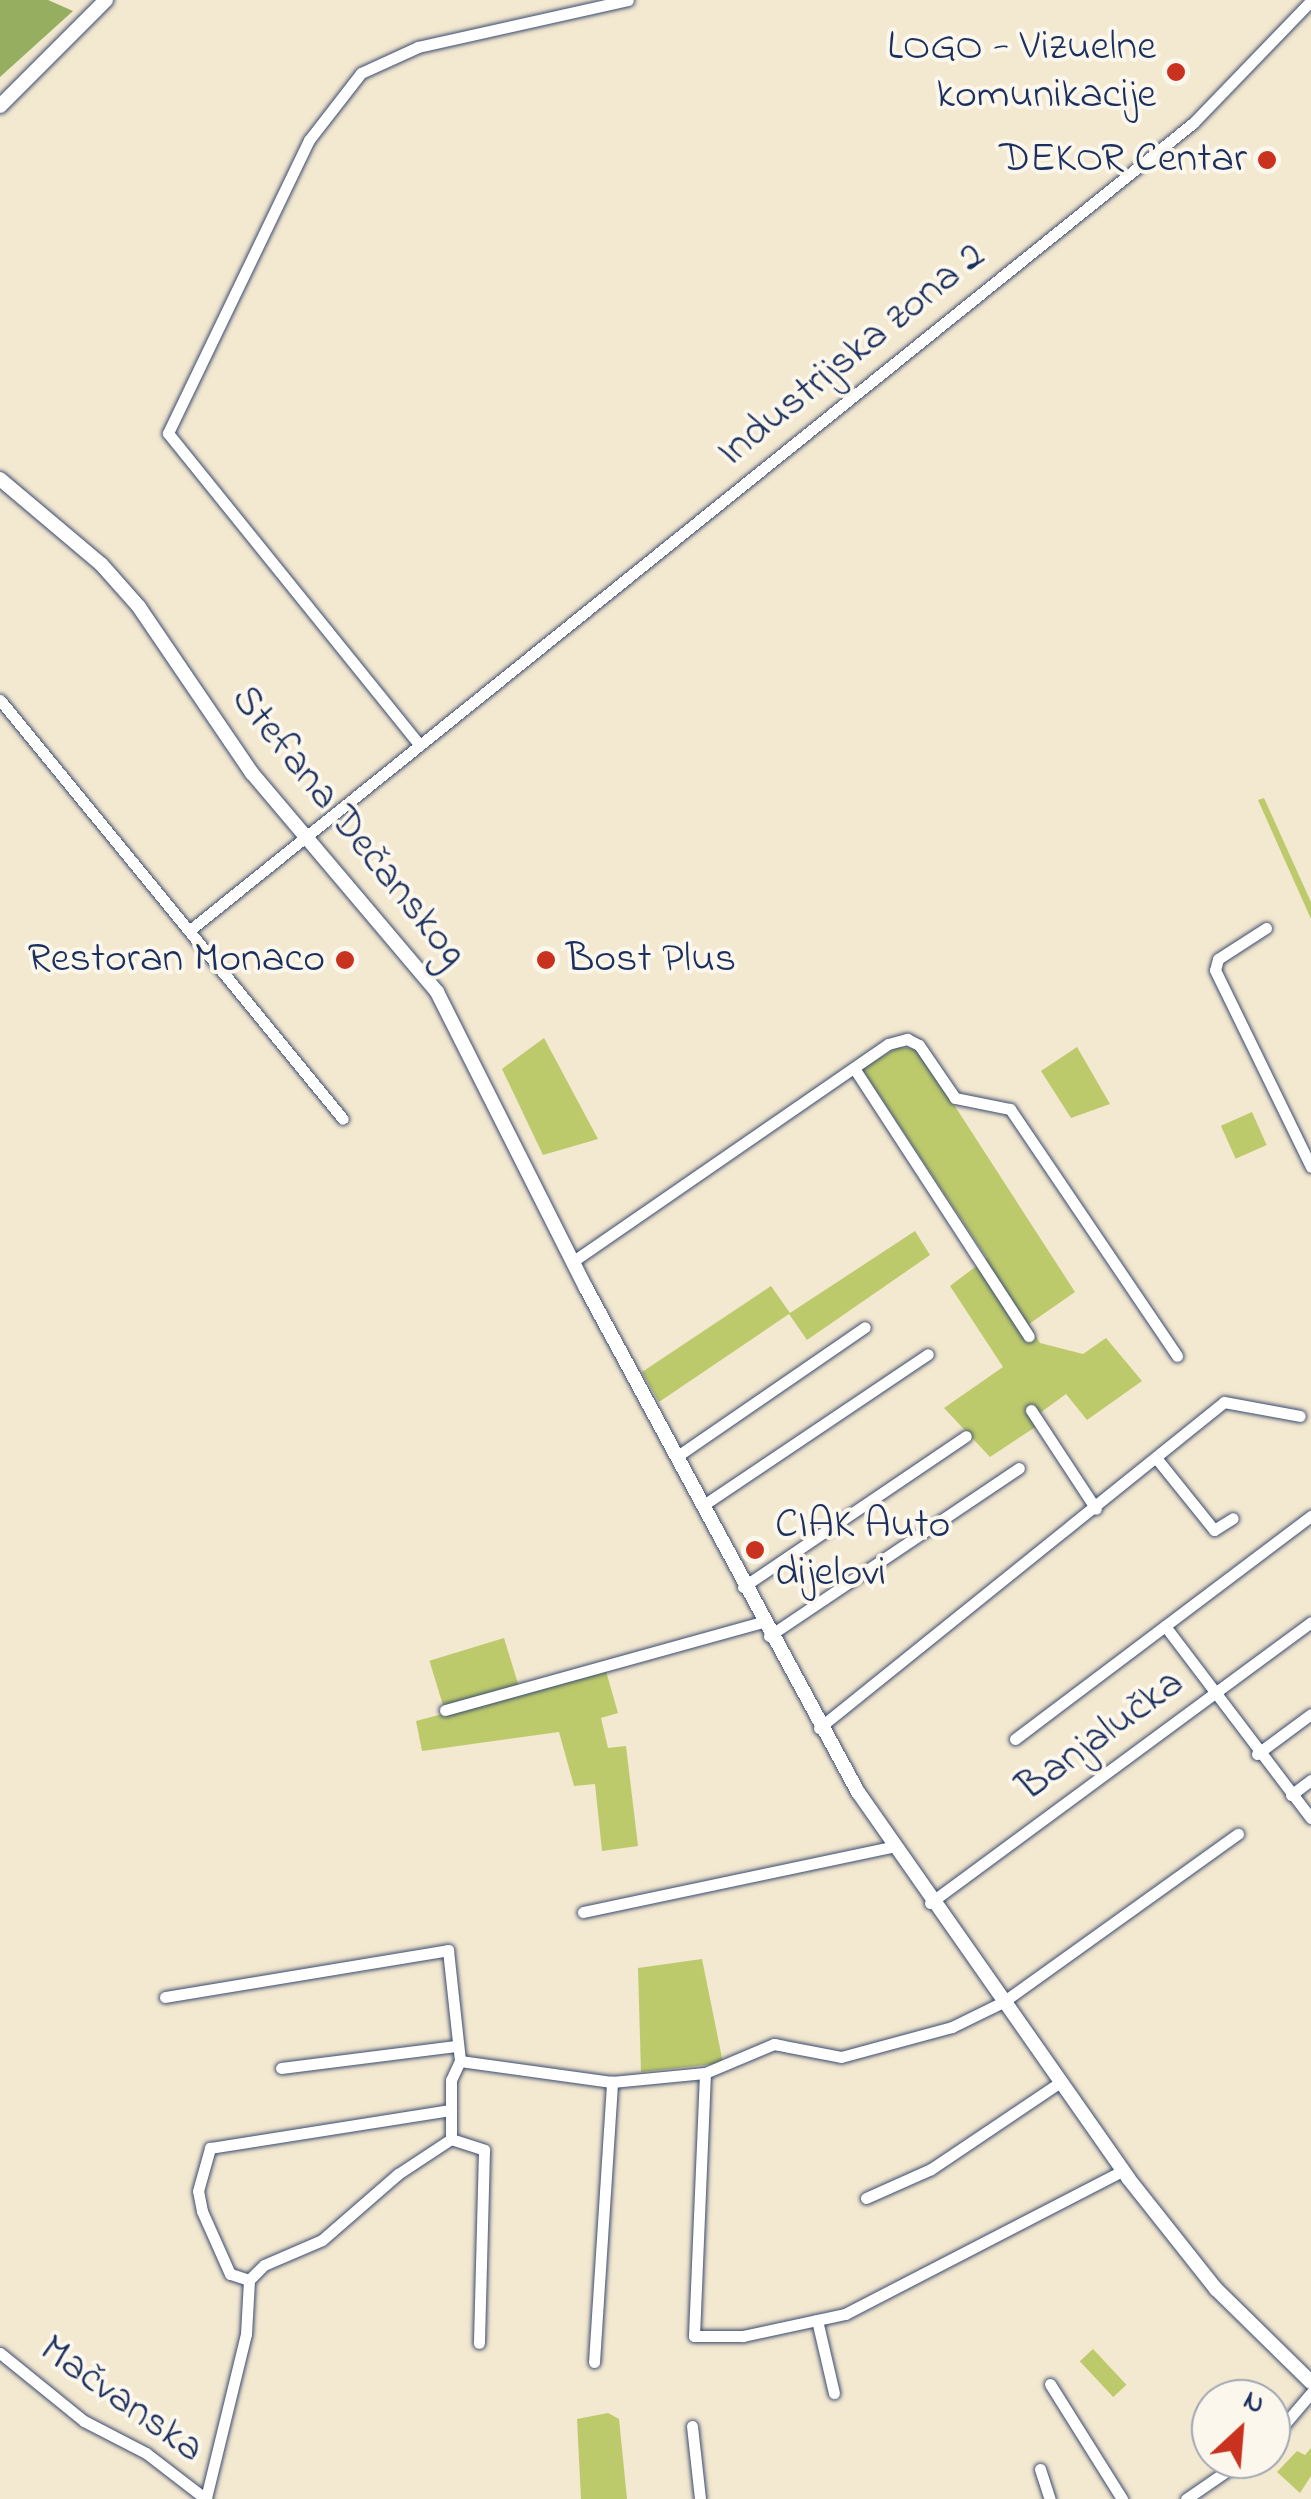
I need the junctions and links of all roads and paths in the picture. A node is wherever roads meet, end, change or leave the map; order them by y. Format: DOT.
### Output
graph roads {
  1 [pos="106,0"];
  2 [pos="628,0"];
  3 [pos="1311,1"];
  4 [pos="0,103"];
  5 [pos="2,479"];
  6 [pos="0,700"];
  7 [pos="418,743"];
  8 [pos="302,833"];
  9 [pos="1266,928"];
  10 [pos="190,930"];
  11 [pos="854,1068"];
  12 [pos="342,1119"];
  13 [pos="1311,1167"];
  14 [pos="572,1262"];
  15 [pos="865,1326"];
  16 [pos="1029,1336"];
  17 [pos="928,1354"];
  18 [pos="1176,1356"];
  19 [pos="1031,1410"];
  20 [pos="1300,1416"];
  21 [pos="966,1436"];
  22 [pos="676,1456"];
  23 [pos="1157,1459"];
  24 [pos="1019,1468"];
  25 [pos="702,1506"];
  26 [pos="1096,1509"];
  27 [pos="1311,1516"];
  28 [pos="1233,1518"];
  29 [pos="743,1587"];
  30 [pos="1311,1622"];
  31 [pos="1165,1626"];
  32 [pos="766,1629"];
  33 [pos="1213,1694"];
  34 [pos="445,1710"];
  35 [pos="1311,1714"];
  36 [pos="820,1728"];
  37 [pos="1015,1738"];
  38 [pos="1257,1754"];
  39 [pos="1311,1780"];
  40 [pos="1290,1795"];
  41 [pos="1311,1818"];
  42 [pos="1238,1834"];
  43 [pos="892,1846"];
  44 [pos="930,1903"];
  45 [pos="582,1912"];
  46 [pos="166,1997"];
  47 [pos="1003,2002"];
  48 [pos="454,2046"];
  49 [pos="460,2061"];
  50 [pos="281,2068"];
  51 [pos="705,2073"];
  52 [pos="612,2082"];
  53 [pos="1060,2083"];
  54 [pos="451,2110"];
  55 [pos="451,2140"];
  56 [pos="1122,2171"];
  57 [pos="866,2198"];
  58 [pos="250,2280"];
  59 [pos="817,2320"];
  60 [pos="478,2343"];
  61 [pos="0,2353"];
  62 [pos="594,2362"];
  63 [pos="1311,2382"];
  64 [pos="1050,2384"];
  65 [pos="834,2393"];
  66 [pos="1311,2393"];
  67 [pos="1291,2416"];
  68 [pos="692,2426"];
  69 [pos="1040,2469"];
  70 [pos="1215,2479"];
  71 [pos="206,2499"];
  72 [pos="700,2499"];
  73 [pos="1050,2499"];
  74 [pos="1122,2499"];
  75 [pos="1186,2499"];
  1 -- 4 [label="main road"];
  2 -- 7 [label="street"];
  3 -- 7 [label="street, Industrijska zona 2"];
  5 -- 8 [label="main road, Stefana Dečanskog"];
  6 -- 10 [label="street"];
  7 -- 8 [label="street, Industrijska zona 2"];
  8 -- 10 [label="street, Industrijska zona 2"];
  8 -- 14 [label="main road, Stefana Dečanskog"];
  9 -- 13 [label="street"];
  10 -- 12 [label="street"];
  11 -- 14 [label="street"];
  11 -- 16 [label="street"];
  11 -- 18 [label="street"];
  14 -- 22 [label="main road, Stefana Dečanskog"];
  15 -- 22 [label="street"];
  17 -- 25 [label="street"];
  19 -- 26 [label="street"];
  20 -- 23 [label="street"];
  21 -- 29 [label="street"];
  22 -- 25 [label="main road, Stefana Dečanskog"];
  23 -- 26 [label="street"];
  23 -- 28 [label="street"];
  24 -- 32 [label="street"];
  25 -- 29 [label="main road, Stefana Dečanskog"];
  26 -- 36 [label="street"];
  27 -- 31 [label="street"];
  29 -- 32 [label="main road, Stefana Dečanskog"];
  30 -- 33 [label="street, Banjalučka"];
  31 -- 33 [label="street"];
  31 -- 37 [label="street"];
  32 -- 34 [label="street"];
  32 -- 36 [label="main road, Stefana Dečanskog"];
  33 -- 38 [label="street"];
  33 -- 44 [label="street, Banjalučka"];
  35 -- 38 [label="street"];
  36 -- 43 [label="main road, Stefana Dečanskog"];
  38 -- 40 [label="street"];
  39 -- 40 [label="street"];
  40 -- 41 [label="street"];
  42 -- 47 [label="street"];
  43 -- 44 [label="main road, Stefana Dečanskog"];
  43 -- 45 [label="street"];
  44 -- 47 [label="main road, Stefana Dečanskog"];
  46 -- 48 [label="street"];
  47 -- 51 [label="street"];
  47 -- 53 [label="main road, Stefana Dečanskog"];
  48 -- 49 [label="street"];
  48 -- 50 [label="street"];
  49 -- 52 [label="street"];
  49 -- 54 [label="street"];
  51 -- 52 [label="street"];
  51 -- 59 [label="street"];
  52 -- 62 [label="street"];
  53 -- 56 [label="main road, Stefana Dečanskog"];
  53 -- 57 [label="street"];
  54 -- 55 [label="street"];
  54 -- 58 [label="street"];
  55 -- 58 [label="street"];
  55 -- 60 [label="street"];
  56 -- 59 [label="street"];
  56 -- 63 [label="main road, Stefana Dečanskog"];
  58 -- 71 [label="street"];
  59 -- 65 [label="street"];
  61 -- 71 [label="street, Mačvanska"];
  64 -- 74 [label="street"];
  66 -- 67 [label="street"];
  68 -- 72 [label="street"];
  69 -- 73 [label="street"];
  70 -- 75 [label="street"];
}
